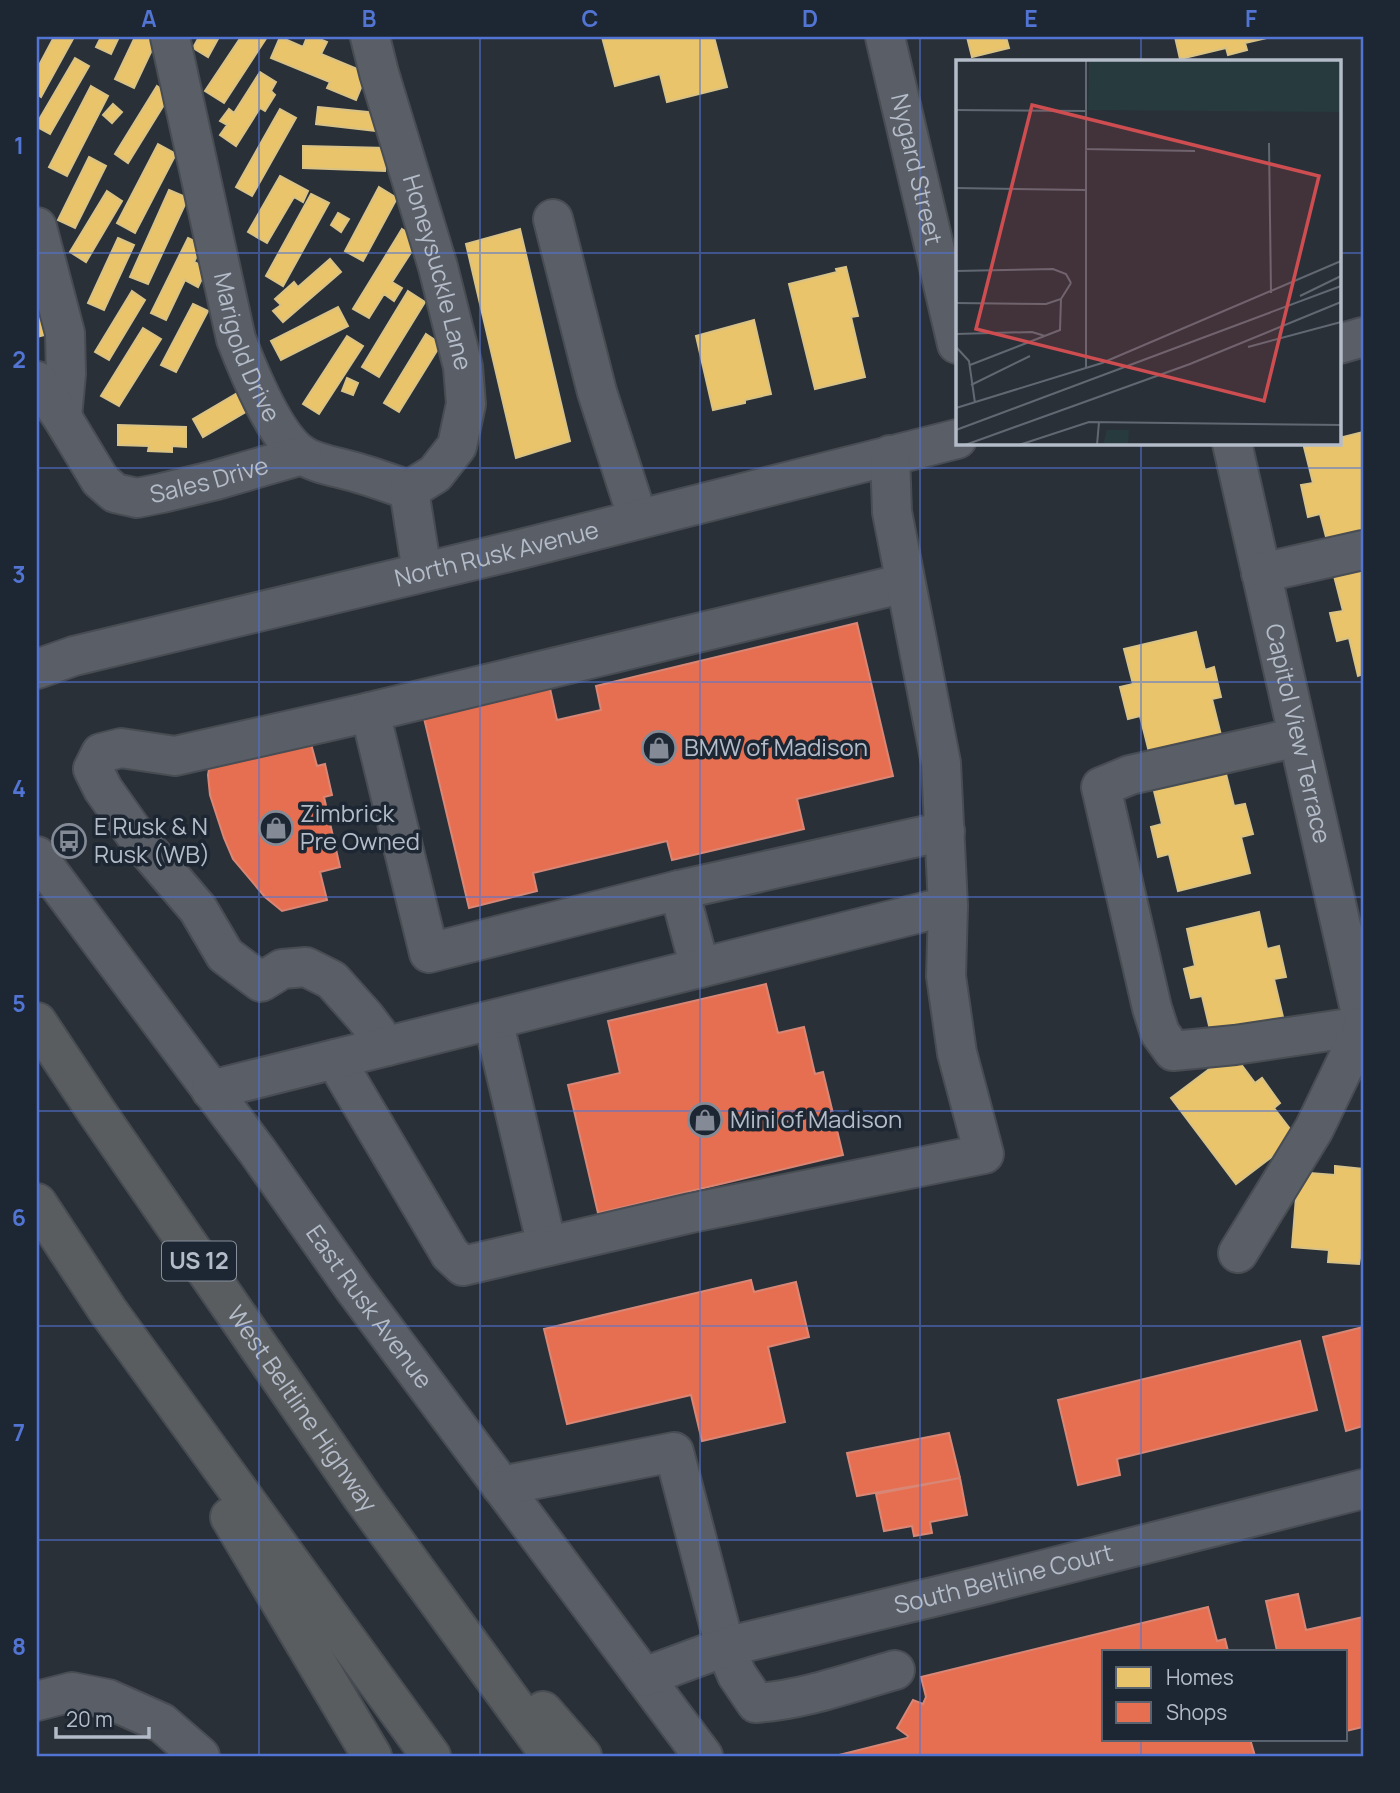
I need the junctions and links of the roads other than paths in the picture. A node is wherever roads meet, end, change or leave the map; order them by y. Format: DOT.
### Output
graph roads {
  1 [pos="170,37"];
  2 [pos="370,37"];
  3 [pos="885,37"];
  4 [pos="553,219"];
  5 [pos="37,227"];
  6 [pos="1363,337"];
  7 [pos="956,340"];
  8 [pos="1340,344"];
  9 [pos="37,381"];
  10 [pos="62,417"];
  11 [pos="956,439"];
  12 [pos="1232,444"];
  13 [pos="302,455"];
  14 [pos="890,455"];
  15 [pos="409,490"];
  16 [pos="638,519"];
  17 [pos="1363,550"];
  18 [pos="422,572"];
  19 [pos="1261,573"];
  20 [pos="905,583"];
  21 [pos="37,669"];
  22 [pos="370,712"];
  23 [pos="1298,737"];
  24 [pos="945,831"];
  25 [pos="37,856"];
  26 [pos="680,890"];
  27 [pos="948,906"];
  28 [pos="699,968"];
  29 [pos="493,1020"];
  30 [pos="37,1023"];
  31 [pos="1363,1026"];
  32 [pos="387,1046"];
  33 [pos="335,1059"];
  34 [pos="211,1090"];
  35 [pos="37,1203"];
  36 [pos="547,1247"];
  37 [pos="1238,1253"];
  38 [pos="108,1311"];
  39 [pos="501,1486"];
  40 [pos="1363,1489"];
  41 [pos="363,1498"];
  42 [pos="725,1647"];
  43 [pos="895,1670"];
  44 [pos="644,1677"];
  45 [pos="37,1701"];
  46 [pos="200,1756"];
  47 [pos="372,1756"];
  48 [pos="431,1756"];
  49 [pos="551,1756"];
  50 [pos="582,1756"];
  51 [pos="703,1756"];
  1 -- 13 [label="street, Marigold Drive"];
  2 -- 15 [label="street, Honeysuckle Lane"];
  3 -- 7 [label="street, Nygard Street"];
  4 -- 16 [label="street"];
  5 -- 10 [label="street"];
  6 -- 8 [label="street"];
  9 -- 10 [label="street"];
  10 -- 13 [label="street, Sales Drive"];
  11 -- 14 [label="street, North Rusk Avenue"];
  12 -- 19 [label="street, Capitol View Terrace"];
  13 -- 15 [label="street, Marigold Drive"];
  14 -- 16 [label="street, North Rusk Avenue"];
  14 -- 20 [label="street"];
  15 -- 18 [label="street"];
  16 -- 18 [label="street, North Rusk Avenue"];
  17 -- 19 [label="street"];
  18 -- 21 [label="street, North Rusk Avenue"];
  19 -- 23 [label="street, Capitol View Terrace"];
  20 -- 22 [label="street"];
  20 -- 24 [label="street"];
  22 -- 26 [label="street"];
  22 -- 32 [label="street"];
  23 -- 31 [label="street, Capitol View Terrace"];
  23 -- 31 [label="street"];
  24 -- 26 [label="street"];
  24 -- 27 [label="street"];
  25 -- 34 [label="street, East Rusk Avenue"];
  26 -- 28 [label="street"];
  27 -- 28 [label="street"];
  27 -- 36 [label="street"];
  28 -- 29 [label="street"];
  29 -- 32 [label="street"];
  29 -- 36 [label="street"];
  30 -- 41 [label="highway, West Beltline Highway / US 12"];
  31 -- 37 [label="street"];
  32 -- 33 [label="street"];
  33 -- 34 [label="street"];
  33 -- 36 [label="street"];
  34 -- 39 [label="street, East Rusk Avenue"];
  35 -- 38 [label="highway"];
  38 -- 47 [label="highway"];
  38 -- 48 [label="highway"];
  39 -- 42 [label="street"];
  39 -- 44 [label="street, East Rusk Avenue"];
  40 -- 42 [label="street, South Beltline Court"];
  41 -- 49 [label="highway, West Beltline Highway / US 12"];
  41 -- 50 [label="highway"];
  42 -- 43 [label="street"];
  42 -- 44 [label="street, South Beltline Court"];
  44 -- 51 [label="street, East Rusk Avenue"];
  45 -- 46 [label="street"];
}
